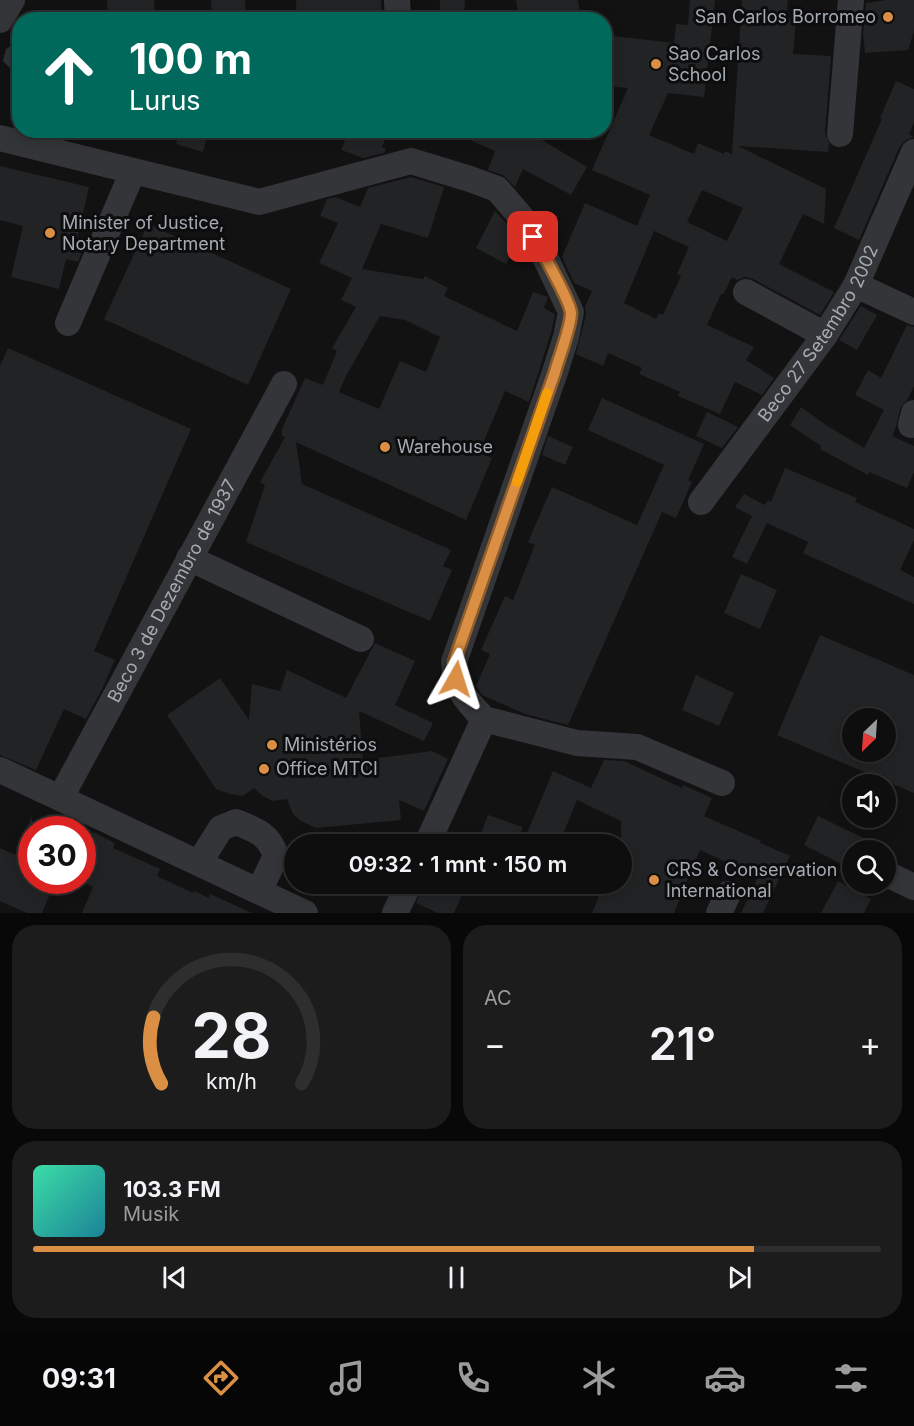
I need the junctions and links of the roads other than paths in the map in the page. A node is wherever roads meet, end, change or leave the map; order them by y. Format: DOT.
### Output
graph roads {
  1 [pos="12,0"];
  2 [pos="851,0"];
  3 [pos="0,20"];
  4 [pos="840,134"];
  5 [pos="0,138"];
  6 [pos="914,152"];
  7 [pos="133,171"];
  8 [pos="856,285"];
  9 [pos="746,292"];
  10 [pos="914,312"];
  11 [pos="68,323"];
  12 [pos="825,335"];
  13 [pos="284,384"];
  14 [pos="701,502"];
  15 [pos="189,558"];
  16 [pos="361,639"];
  17 [pos="484,719"];
  18 [pos="0,770"];
  19 [pos="722,783"];
  20 [pos="61,797"];
  21 [pos="432,834"];
  22 [pos="199,863"];
  23 [pos="896,878"];
  24 [pos="914,887"];
  25 [pos="259,891"];
  26 [pos="404,894"];
  27 [pos="305,913"];
  28 [pos="395,913"];
  1 -- 3 [label="street"];
  2 -- 4 [label="street"];
  5 -- 7 [label="street"];
  6 -- 8 [label="street, Beco 27 Setembro 2002"];
  7 -- 11 [label="street"];
  7 -- 17 [label="street"];
  8 -- 10 [label="street"];
  8 -- 12 [label="street, Beco 27 Setembro 2002"];
  9 -- 12 [label="street"];
  12 -- 14 [label="street, Beco 27 Setembro 2002"];
  13 -- 15 [label="street, Beco 3 de Dezembro de 1937"];
  15 -- 16 [label="street"];
  15 -- 20 [label="street, Beco 3 de Dezembro de 1937"];
  17 -- 19 [label="street"];
  17 -- 21 [label="street"];
  18 -- 20 [label="street"];
  20 -- 22 [label="street"];
  22 -- 25 [label="street"];
  22 -- 25 [label="street"];
  23 -- 24 [label="street"];
  25 -- 27 [label="street"];
  26 -- 28 [label="street"];
}
